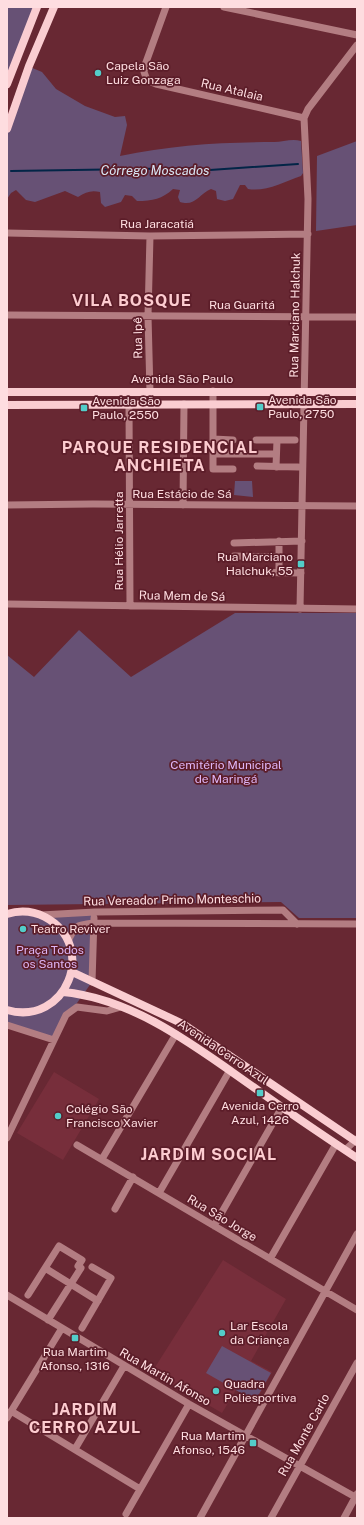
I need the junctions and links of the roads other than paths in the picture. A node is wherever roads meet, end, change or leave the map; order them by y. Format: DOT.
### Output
graph roads {
  1 [pos="37,7"];
  2 [pos="54,7"];
  3 [pos="166,7"];
  4 [pos="224,7"];
  5 [pos="357,35"];
  6 [pos="357,45"];
  7 [pos="7,84"];
  8 [pos="304,118"];
  9 [pos="7,129"];
  10 [pos="7,233"];
  11 [pos="308,234"];
  12 [pos="150,236"];
  13 [pos="7,315"];
  14 [pos="148,316"];
  15 [pos="305,316"];
  16 [pos="357,317"];
  17 [pos="212,391"];
  18 [pos="7,392"];
  19 [pos="150,392"];
  20 [pos="305,392"];
  21 [pos="357,392"];
  22 [pos="129,404"];
  23 [pos="184,404"];
  24 [pos="212,404"];
  25 [pos="304,404"];
  26 [pos="357,404"];
  27 [pos="7,405"];
  28 [pos="213,439"];
  29 [pos="233,440"];
  30 [pos="256,440"];
  31 [pos="277,440"];
  32 [pos="295,440"];
  33 [pos="213,454"];
  34 [pos="276,454"];
  35 [pos="257,466"];
  36 [pos="276,467"];
  37 [pos="298,467"];
  38 [pos="233,469"];
  39 [pos="7,505"];
  40 [pos="129,505"];
  41 [pos="183,505"];
  42 [pos="303,506"];
  43 [pos="357,506"];
  44 [pos="279,541"];
  45 [pos="302,541"];
  46 [pos="234,543"];
  47 [pos="234,556"];
  48 [pos="278,557"];
  49 [pos="237,572"];
  50 [pos="279,572"];
  51 [pos="301,573"];
  52 [pos="7,604"];
  53 [pos="130,606"];
  54 [pos="300,609"];
  55 [pos="357,609"];
  56 [pos="95,912"];
  57 [pos="10,913"];
  58 [pos="41,915"];
  59 [pos="94,922"];
  60 [pos="297,924"];
  61 [pos="357,924"];
  62 [pos="68,941"];
  63 [pos="72,972"];
  64 [pos="92,982"];
  65 [pos="63,992"];
  66 [pos="121,1007"];
  67 [pos="7,1010"];
  68 [pos="156,1012"];
  69 [pos="151,1021"];
  70 [pos="7,1025"];
  71 [pos="176,1034"];
  72 [pos="54,1040"];
  73 [pos="230,1070"];
  74 [pos="282,1107"];
  75 [pos="7,1138"];
  76 [pos="356,1140"];
  77 [pos="77,1144"];
  78 [pos="336,1144"];
  79 [pos="345,1150"];
  80 [pos="356,1156"];
  81 [pos="102,1159"];
  82 [pos="133,1177"];
  83 [pos="159,1193"];
  84 [pos="115,1210"];
  85 [pos="214,1226"];
  86 [pos="357,1234"];
  87 [pos="270,1260"];
  88 [pos="92,1267"];
  89 [pos="45,1268"];
  90 [pos="70,1284"];
  91 [pos="325,1292"];
  92 [pos="7,1294"];
  93 [pos="28,1295"];
  94 [pos="98,1301"];
  95 [pos="357,1310"];
  96 [pos="48,1320"];
  97 [pos="62,1328"];
  98 [pos="82,1328"];
  99 [pos="357,1363"];
  100 [pos="124,1366"];
  101 [pos="189,1404"];
  102 [pos="11,1411"];
  103 [pos="7,1418"];
  104 [pos="245,1436"];
  105 [pos="75,1450"];
  106 [pos="299,1467"];
  107 [pos="140,1489"];
  108 [pos="356,1496"];
  109 [pos="126,1514"];
  110 [pos="200,1518"];
  111 [pos="271,1518"];
  112 [pos="344,1518"];
  1 -- 7 [label="main road"];
  2 -- 9 [label="main road"];
  3 -- 8 [label="street, Rua Atalaia"];
  4 -- 5 [label="street"];
  6 -- 8 [label="street"];
  8 -- 11 [label="street, Rua Marciano Halchuk"];
  10 -- 12 [label="street, Rua Jaracatiá"];
  11 -- 12 [label="street, Rua Jaracatiá"];
  11 -- 15 [label="street, Rua Marciano Halchuk"];
  12 -- 14 [label="street, Rua Ipê"];
  13 -- 14 [label="street, Rua Guaritá"];
  14 -- 15 [label="street, Rua Guaritá"];
  14 -- 19 [label="street, Rua Ipê"];
  15 -- 16 [label="street, Rua Guaritá"];
  15 -- 20 [label="street, Rua Marciano Halchuk"];
  17 -- 19 [label="main road, Avenida São Paulo"];
  17 -- 20 [label="main road, Avenida São Paulo"];
  17 -- 24 [label="street"];
  18 -- 19 [label="main road, Avenida São Paulo"];
  20 -- 21 [label="main road, Avenida São Paulo"];
  20 -- 25 [label="street, Rua Marciano Halchuk"];
  22 -- 23 [label="main road, Avenida São Paulo"];
  22 -- 27 [label="main road, Avenida São Paulo"];
  22 -- 40 [label="street, Rua Hélio Jarretta"];
  23 -- 24 [label="main road, Avenida São Paulo"];
  23 -- 41 [label="street"];
  24 -- 25 [label="main road, Avenida São Paulo"];
  24 -- 28 [label="street"];
  25 -- 26 [label="main road, Avenida São Paulo"];
  25 -- 42 [label="street, Rua Marciano Halchuk"];
  28 -- 29 [label="street"];
  28 -- 33 [label="street"];
  30 -- 31 [label="street"];
  31 -- 32 [label="street"];
  31 -- 34 [label="street"];
  33 -- 34 [label="street"];
  33 -- 38 [label="street"];
  34 -- 36 [label="street"];
  35 -- 36 [label="street"];
  36 -- 37 [label="street"];
  39 -- 40 [label="street, Rua Estácio de Sá"];
  40 -- 41 [label="street, Rua Estácio de Sá"];
  40 -- 53 [label="street, Rua Hélio Jarretta"];
  41 -- 42 [label="street, Rua Estácio de Sá"];
  42 -- 43 [label="street, Rua Estácio de Sá"];
  42 -- 45 [label="street, Rua Marciano Halchuk"];
  44 -- 45 [label="street"];
  44 -- 46 [label="street"];
  44 -- 48 [label="street"];
  45 -- 51 [label="street, Rua Marciano Halchuk"];
  47 -- 48 [label="street"];
  48 -- 50 [label="street"];
  49 -- 50 [label="street"];
  50 -- 51 [label="street"];
  51 -- 54 [label="street, Rua Marciano Halchuk"];
  52 -- 53 [label="street, Rua Mem de Sá"];
  53 -- 54 [label="street, Rua Mem de Sá"];
  54 -- 55 [label="street, Rua Mem de Sá"];
  56 -- 58 [label="street, Rua Vereador Primo Monteschio"];
  56 -- 59 [label="street"];
  56 -- 60 [label="street, Rua Vereador Primo Monteschio"];
  57 -- 58 [label="main road"];
  58 -- 62 [label="main road"];
  59 -- 60 [label="street, Rua Vereador Primo Monteschio"];
  59 -- 62 [label="street, Rua Vereador Primo Monteschio"];
  59 -- 64 [label="street"];
  60 -- 61 [label="street, Rua Vereador Primo Monteschio"];
  62 -- 63 [label="main road"];
  63 -- 64 [label="main road, Avenida Cerro Azul"];
  63 -- 65 [label="main road"];
  64 -- 68 [label="main road, Avenida Cerro Azul"];
  65 -- 66 [label="main road, Avenida Cerro Azul"];
  65 -- 67 [label="main road"];
  66 -- 69 [label="main road, Avenida Cerro Azul"];
  66 -- 72 [label="street"];
  68 -- 69 [label="main road"];
  68 -- 76 [label="main road, Avenida Cerro Azul"];
  69 -- 71 [label="main road, Avenida Cerro Azul"];
  70 -- 72 [label="street"];
  71 -- 73 [label="main road, Avenida Cerro Azul"];
  71 -- 81 [label="street"];
  72 -- 75 [label="street"];
  73 -- 74 [label="main road, Avenida Cerro Azul"];
  73 -- 83 [label="street"];
  74 -- 78 [label="main road, Avenida Cerro Azul"];
  74 -- 85 [label="street"];
  76 -- 79 [label="street"];
  77 -- 81 [label="street, Rua São Jorge"];
  78 -- 79 [label="main road, Avenida Cerro Azul"];
  78 -- 87 [label="street"];
  79 -- 80 [label="main road, Avenida Cerro Azul"];
  81 -- 82 [label="street, Rua São Jorge"];
  82 -- 83 [label="street, Rua São Jorge"];
  82 -- 84 [label="street"];
  83 -- 85 [label="street, Rua São Jorge"];
  85 -- 87 [label="street, Rua São Jorge"];
  86 -- 91 [label="street"];
  87 -- 91 [label="street, Rua São Jorge"];
  88 -- 94 [label="street"];
  89 -- 90 [label="street"];
  89 -- 90 [label="street"];
  89 -- 93 [label="street"];
  90 -- 94 [label="street"];
  90 -- 96 [label="street"];
  91 -- 95 [label="street, Rua São Jorge"];
  91 -- 104 [label="street"];
  92 -- 96 [label="street, Rua Martin Afonso"];
  94 -- 98 [label="street"];
  96 -- 97 [label="street, Rua Martin Afonso"];
  97 -- 100 [label="street, Rua Martin Afonso"];
  97 -- 102 [label="street"];
  99 -- 106 [label="street, Rua Monte Carlo"];
  100 -- 101 [label="street, Rua Martin Afonso"];
  100 -- 105 [label="street"];
  101 -- 104 [label="street, Rua Martin Afonso"];
  101 -- 107 [label="street"];
  102 -- 103 [label="street"];
  102 -- 105 [label="street"];
  104 -- 106 [label="street, Rua Martin Afonso"];
  104 -- 110 [label="street"];
  105 -- 107 [label="street"];
  106 -- 108 [label="street, Rua Martin Afonso"];
  106 -- 111 [label="street, Rua Monte Carlo"];
  107 -- 109 [label="street"];
  108 -- 112 [label="street"];
}
